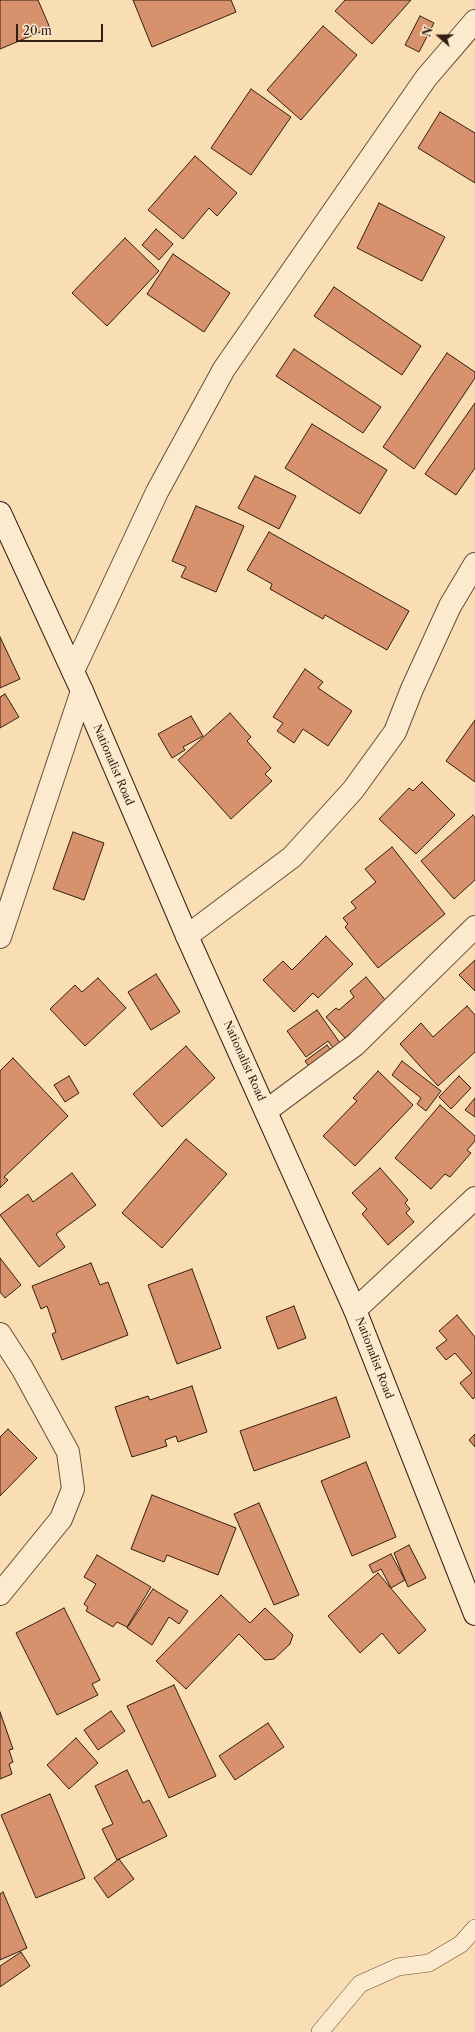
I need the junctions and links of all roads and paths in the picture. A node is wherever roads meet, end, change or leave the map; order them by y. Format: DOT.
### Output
graph roads {
  1 [pos="475,21"];
  2 [pos="0,513"];
  3 [pos="475,564"];
  4 [pos="73,671"];
  5 [pos="82,691"];
  6 [pos="475,927"];
  7 [pos="187,936"];
  8 [pos="0,937"];
  9 [pos="266,1111"];
  10 [pos="475,1198"];
  11 [pos="355,1310"];
  12 [pos="0,1334"];
  13 [pos="0,1594"];
  14 [pos="475,1614"];
  15 [pos="475,1928"];
  16 [pos="320,2032"];
  1 -- 4 [label="street"];
  2 -- 4 [label="street, Nationalist Road"];
  3 -- 7 [label="street"];
  4 -- 5 [label="street, Nationalist Road"];
  5 -- 7 [label="street, Nationalist Road"];
  5 -- 8 [label="street"];
  6 -- 9 [label="street"];
  7 -- 9 [label="street, Nationalist Road"];
  9 -- 11 [label="street, Nationalist Road"];
  10 -- 11 [label="street"];
  11 -- 14 [label="street, Nationalist Road"];
  12 -- 13 [label="street"];
  15 -- 16 [label="lane"];
}
